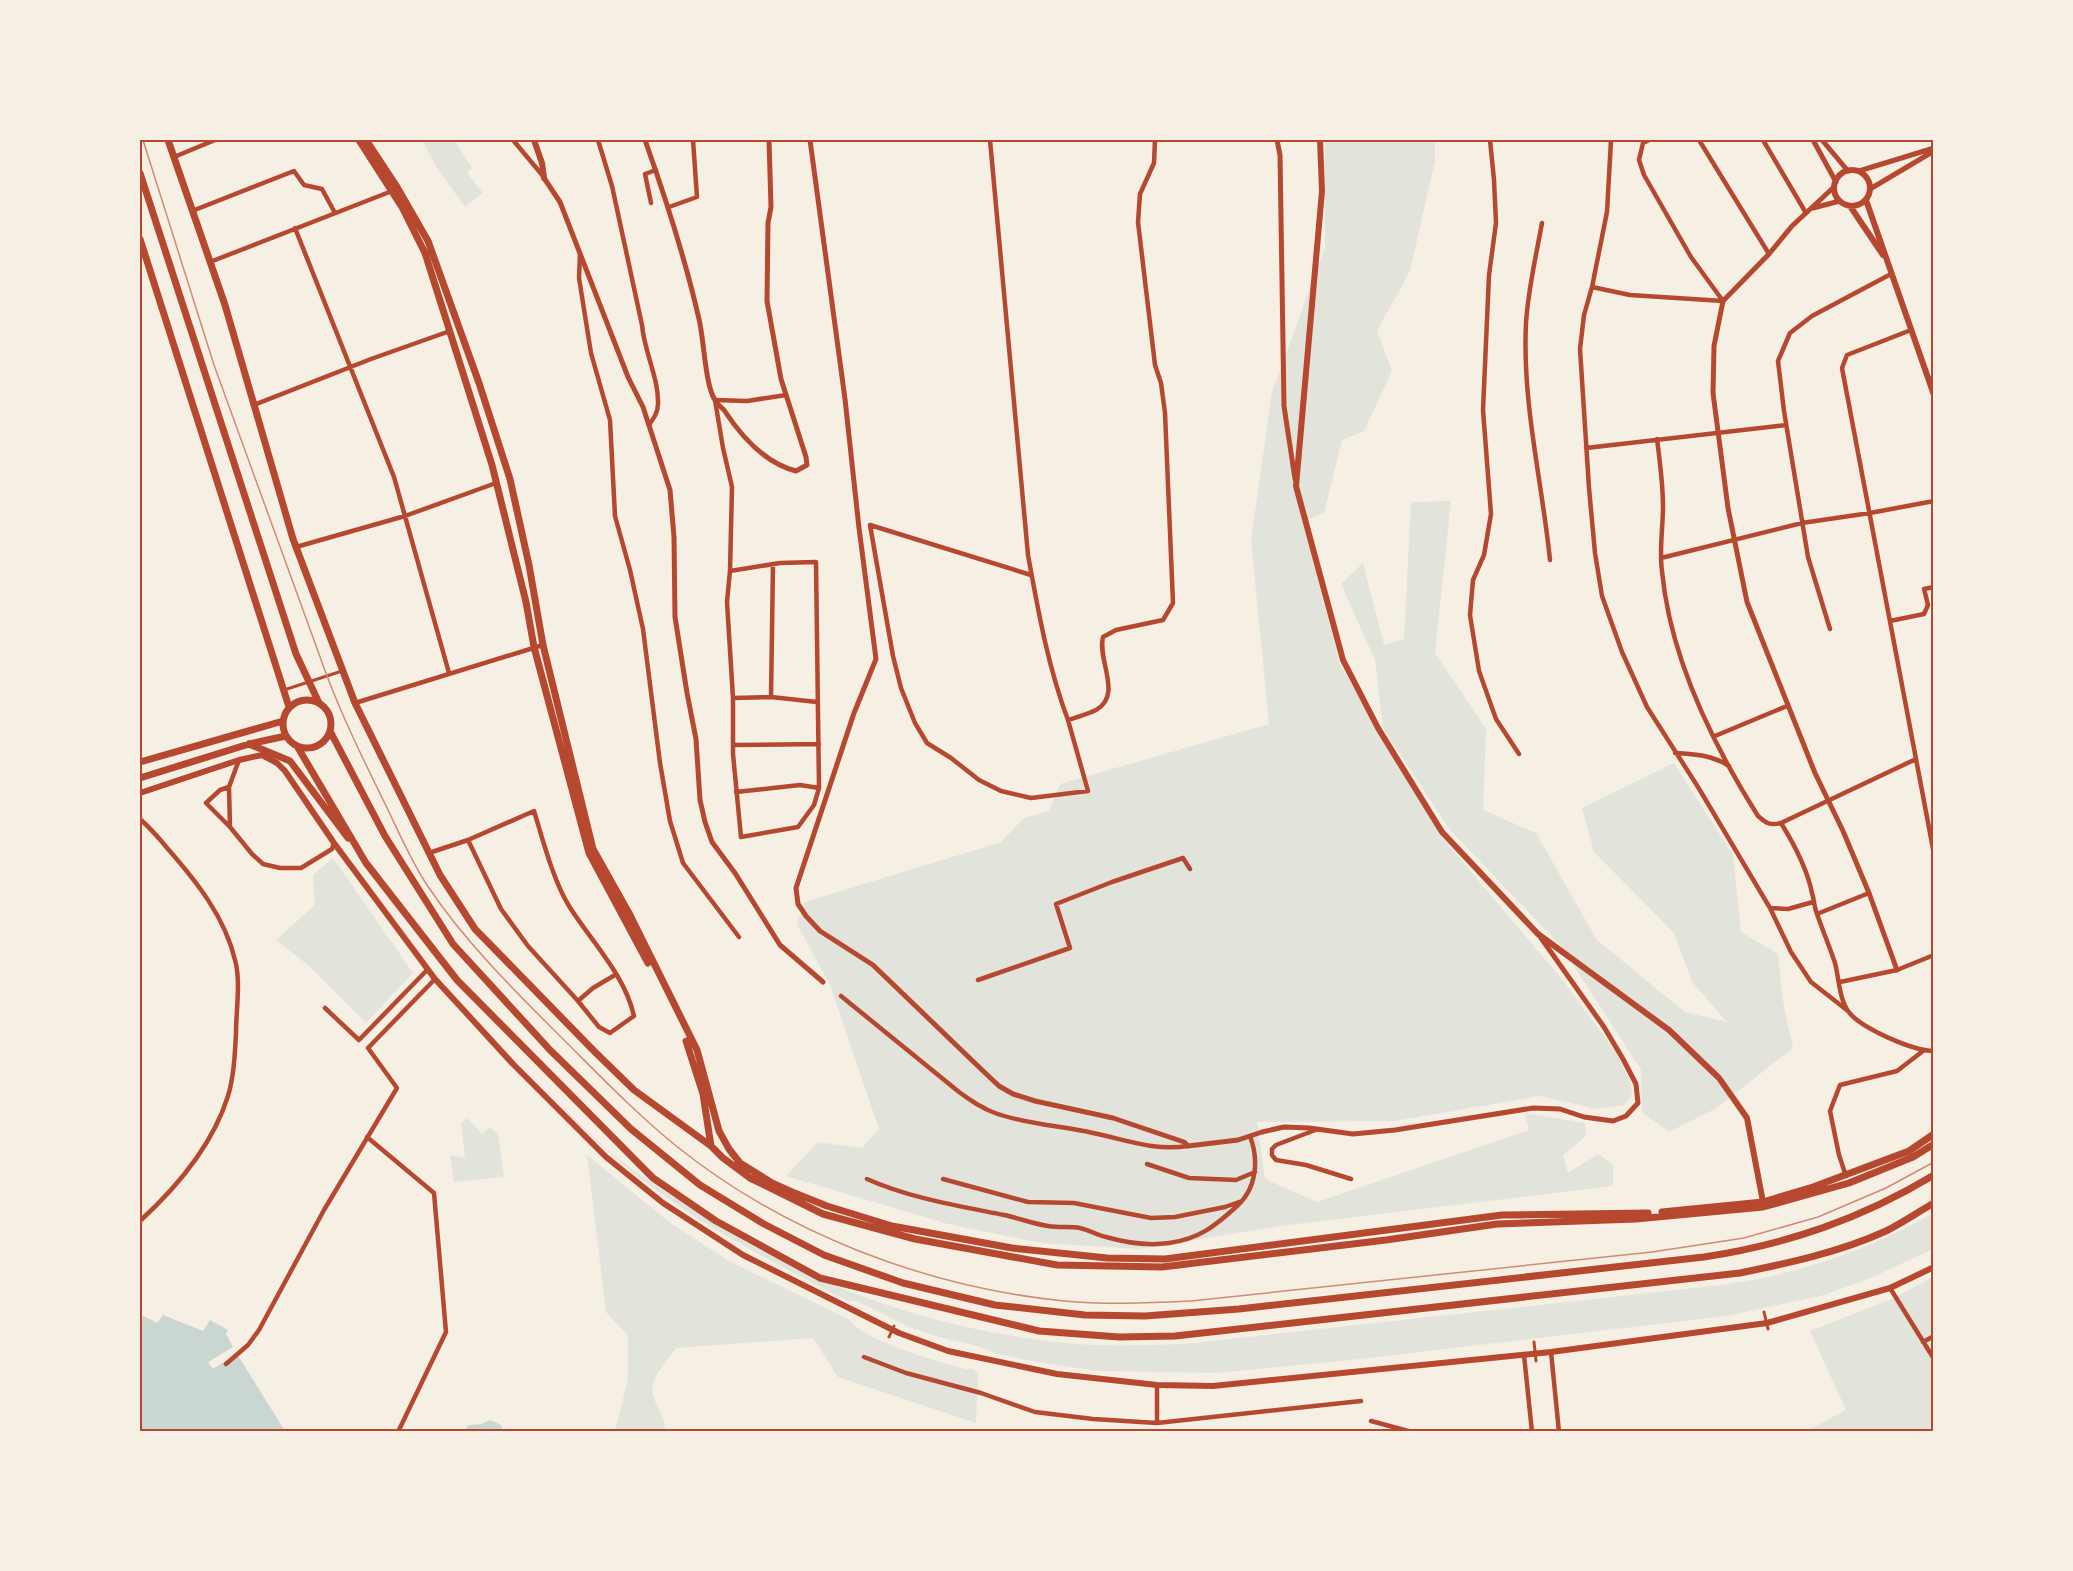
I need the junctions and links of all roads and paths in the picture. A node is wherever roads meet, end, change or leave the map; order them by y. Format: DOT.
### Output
graph roads {
  1 [pos="168,140"];
  2 [pos="215,140"];
  3 [pos="359,140"];
  4 [pos="366,140"];
  5 [pos="513,140"];
  6 [pos="534,140"];
  7 [pos="598,140"];
  8 [pos="645,140"];
  9 [pos="693,140"];
  10 [pos="769,140"];
  11 [pos="810,140"];
  12 [pos="990,140"];
  13 [pos="1155,140"];
  14 [pos="1277,140"];
  15 [pos="1320,140"];
  16 [pos="1490,140"];
  17 [pos="1611,140"];
  18 [pos="1649,140"];
  19 [pos="1699,140"];
  20 [pos="1763,140"];
  21 [pos="1813,140"];
  22 [pos="1822,140"];
  23 [pos="1934,150"];
  24 [pos="174,158"];
  25 [pos="656,170"];
  26 [pos="1848,171"];
  27 [pos="1859,171"];
  28 [pos="140,173"];
  29 [pos="544,178"];
  30 [pos="1835,184"];
  31 [pos="1870,189"];
  32 [pos="392,191"];
  33 [pos="1866,200"];
  34 [pos="1840,201"];
  35 [pos="651,203"];
  36 [pos="1850,206"];
  37 [pos="669,207"];
  38 [pos="1812,208"];
  39 [pos="192,211"];
  40 [pos="335,213"];
  41 [pos="1806,213"];
  42 [pos="1542,223"];
  43 [pos="295,228"];
  44 [pos="140,240"];
  45 [pos="580,254"];
  46 [pos="1769,254"];
  47 [pos="1888,261"];
  48 [pos="210,262"];
  49 [pos="1891,274"];
  50 [pos="1592,287"];
  51 [pos="1723,301"];
  52 [pos="1911,330"];
  53 [pos="450,331"];
  54 [pos="351,366"];
  55 [pos="786,395"];
  56 [pos="1934,395"];
  57 [pos="714,400"];
  58 [pos="254,405"];
  59 [pos="649,425"];
  60 [pos="1786,425"];
  61 [pos="1719,433"];
  62 [pos="1657,439"];
  63 [pos="1586,448"];
  64 [pos="496,483"];
  65 [pos="1296,486"];
  66 [pos="1934,501"];
  67 [pos="1870,513"];
  68 [pos="405,516"];
  69 [pos="1802,523"];
  70 [pos="1734,540"];
  71 [pos="296,547"];
  72 [pos="1661,558"];
  73 [pos="1550,560"];
  74 [pos="773,564"];
  75 [pos="730,571"];
  76 [pos="1031,575"];
  77 [pos="1934,587"];
  78 [pos="1890,621"];
  79 [pos="1830,629"];
  80 [pos="543,645"];
  81 [pos="534,647"];
  82 [pos="342,671"];
  83 [pos="449,674"];
  84 [pos="309,682"];
  85 [pos="284,690"];
  86 [pos="771,697"];
  87 [pos="733,698"];
  88 [pos="817,702"];
  89 [pos="319,703"];
  90 [pos="355,703"];
  91 [pos="1787,706"];
  92 [pos="290,707"];
  93 [pos="1068,720"];
  94 [pos="283,721"];
  95 [pos="330,731"];
  96 [pos="286,736"];
  97 [pos="1715,736"];
  98 [pos="249,744"];
  99 [pos="819,744"];
  100 [pos="733,745"];
  101 [pos="297,746"];
  102 [pos="1675,753"];
  103 [pos="1519,754"];
  104 [pos="1916,759"];
  105 [pos="239,760"];
  106 [pos="140,762"];
  107 [pos="1731,768"];
  108 [pos="140,778"];
  109 [pos="229,787"];
  110 [pos="819,788"];
  111 [pos="736,792"];
  112 [pos="140,793"];
  113 [pos="1828,800"];
  114 [pos="140,819"];
  115 [pos="1781,822"];
  116 [pos="231,828"];
  117 [pos="468,840"];
  118 [pos="334,843"];
  119 [pos="429,853"];
  120 [pos="1934,854"];
  121 [pos="366,863"];
  122 [pos="1190,869"];
  123 [pos="1869,893"];
  124 [pos="1813,902"];
  125 [pos="1770,908"];
  126 [pos="1817,914"];
  127 [pos="1538,934"];
  128 [pos="739,937"];
  129 [pos="1934,955"];
  130 [pos="428,969"];
  131 [pos="1897,970"];
  132 [pos="615,975"];
  133 [pos="435,979"];
  134 [pos="978,980"];
  135 [pos="824,982"];
  136 [pos="1840,982"];
  137 [pos="841,996"];
  138 [pos="578,1001"];
  139 [pos="325,1008"];
  140 [pos="1848,1011"];
  141 [pos="358,1040"];
  142 [pos="368,1048"];
  143 [pos="1923,1051"];
  144 [pos="1934,1051"];
  145 [pos="1318,1129"];
  146 [pos="1934,1134"];
  147 [pos="1250,1136"];
  148 [pos="368,1137"];
  149 [pos="1934,1144"];
  150 [pos="711,1146"];
  151 [pos="1188,1146"];
  152 [pos="1147,1164"];
  153 [pos="1255,1172"];
  154 [pos="1934,1175"];
  155 [pos="1846,1176"];
  156 [pos="867,1179"];
  157 [pos="943,1179"];
  158 [pos="1351,1179"];
  159 [pos="1244,1200"];
  160 [pos="1763,1202"];
  161 [pos="1934,1203"];
  162 [pos="140,1221"];
  163 [pos="1934,1267"];
  164 [pos="1890,1288"];
  165 [pos="1764,1312"];
  166 [pos="1767,1326"];
  167 [pos="893,1328"];
  168 [pos="1934,1336"];
  169 [pos="889,1338"];
  170 [pos="1534,1342"];
  171 [pos="1923,1342"];
  172 [pos="1551,1352"];
  173 [pos="1535,1353"];
  174 [pos="1524,1355"];
  175 [pos="864,1357"];
  176 [pos="1934,1359"];
  177 [pos="1536,1361"];
  178 [pos="226,1364"];
  179 [pos="1158,1385"];
  180 [pos="1361,1401"];
  181 [pos="1371,1421"];
  182 [pos="1157,1423"];
  183 [pos="398,1431"];
  184 [pos="1412,1431"];
  185 [pos="1532,1431"];
  186 [pos="1558,1431"];
  1 -- 24 [label="main road"];
  2 -- 24 [label="street"];
  3 -- 32 [label="main road"];
  4 -- 80 [label="main road"];
  5 -- 29 [label="street"];
  6 -- 29 [label="main road"];
  7 -- 59 [label="street"];
  8 -- 25 [label="street"];
  9 -- 37 [label="street"];
  10 -- 55 [label="street"];
  11 -- 151 [label="street"];
  12 -- 76 [label="street"];
  13 -- 93 [label="street"];
  14 -- 65 [label="street"];
  15 -- 65 [label="main road"];
  16 -- 103 [label="street"];
  17 -- 50 [label="street"];
  18 -- 51 [label="street"];
  19 -- 46 [label="street"];
  20 -- 41 [label="street"];
  21 -- 30 [label="street"];
  22 -- 26 [label="street"];
  23 -- 27 [label="street"];
  23 -- 31 [label="street"];
  24 -- 39 [label="main road"];
  25 -- 35 [label="street"];
  25 -- 37 [label="street"];
  26 -- 27 [label="main road"];
  26 -- 30 [label="main road"];
  27 -- 31 [label="main road"];
  28 -- 84 [label="main road"];
  29 -- 45 [label="street"];
  30 -- 34 [label="main road"];
  30 -- 38 [label="street"];
  31 -- 33 [label="main road"];
  32 -- 40 [label="street"];
  32 -- 53 [label="main road"];
  33 -- 36 [label="main road"];
  33 -- 47 [label="main road"];
  34 -- 36 [label="main road"];
  34 -- 38 [label="street"];
  36 -- 47 [label="main road"];
  37 -- 57 [label="street"];
  38 -- 41 [label="street"];
  39 -- 40 [label="street"];
  39 -- 48 [label="main road"];
  40 -- 43 [label="street"];
  41 -- 46 [label="street"];
  42 -- 73 [label="street"];
  43 -- 48 [label="street"];
  43 -- 54 [label="street"];
  44 -- 85 [label="main road"];
  45 -- 59 [label="street"];
  45 -- 128 [label="street"];
  46 -- 51 [label="street"];
  47 -- 49 [label="main road"];
  48 -- 58 [label="main road"];
  49 -- 52 [label="main road"];
  49 -- 60 [label="street"];
  50 -- 51 [label="street"];
  50 -- 63 [label="street"];
  51 -- 61 [label="street"];
  52 -- 56 [label="main road"];
  52 -- 67 [label="street"];
  53 -- 54 [label="street"];
  53 -- 64 [label="main road"];
  54 -- 58 [label="street"];
  54 -- 68 [label="street"];
  55 -- 57 [label="street"];
  55 -- 57 [label="street"];
  57 -- 75 [label="street"];
  58 -- 71 [label="main road"];
  59 -- 135 [label="street"];
  60 -- 61 [label="street"];
  60 -- 69 [label="street"];
  61 -- 62 [label="street"];
  61 -- 70 [label="street"];
  62 -- 63 [label="street"];
  62 -- 72 [label="street"];
  63 -- 102 [label="street"];
  64 -- 68 [label="street"];
  64 -- 81 [label="main road"];
  65 -- 127 [label="main road"];
  66 -- 67 [label="street"];
  67 -- 69 [label="street"];
  67 -- 78 [label="street"];
  68 -- 71 [label="street"];
  68 -- 83 [label="street"];
  69 -- 70 [label="street"];
  69 -- 79 [label="street"];
  70 -- 72 [label="street"];
  70 -- 91 [label="street"];
  71 -- 82 [label="main road"];
  72 -- 97 [label="street"];
  74 -- 75 [label="street"];
  74 -- 86 [label="street"];
  74 -- 88 [label="street"];
  75 -- 87 [label="street"];
  76 -- 93 [label="street"];
  76 -- 93 [label="street"];
  77 -- 78 [label="street"];
  78 -- 104 [label="street"];
  80 -- 81 [label="street"];
  80 -- 160 [label="main road"];
  81 -- 83 [label="street"];
  81 -- 150 [label="main road"];
  82 -- 84 [label="street"];
  82 -- 90 [label="main road"];
  83 -- 90 [label="street"];
  84 -- 85 [label="street"];
  84 -- 89 [label="main road"];
  85 -- 92 [label="main road"];
  86 -- 87 [label="street"];
  86 -- 88 [label="street"];
  87 -- 100 [label="street"];
  88 -- 99 [label="street"];
  89 -- 92 [label="main road"];
  89 -- 95 [label="main road"];
  90 -- 119 [label="main road"];
  91 -- 97 [label="street"];
  91 -- 113 [label="street"];
  92 -- 94 [label="main road"];
  94 -- 96 [label="main road"];
  94 -- 106 [label="main road"];
  95 -- 101 [label="main road"];
  95 -- 154 [label="main road"];
  96 -- 98 [label="main road"];
  96 -- 101 [label="main road"];
  97 -- 107 [label="street"];
  98 -- 108 [label="main road"];
  98 -- 121 [label="main road"];
  99 -- 100 [label="street"];
  99 -- 110 [label="street"];
  100 -- 111 [label="street"];
  101 -- 121 [label="main road"];
  102 -- 107 [label="street"];
  102 -- 125 [label="street"];
  104 -- 113 [label="street"];
  104 -- 120 [label="street"];
  105 -- 109 [label="street"];
  105 -- 112 [label="main road"];
  105 -- 118 [label="main road"];
  107 -- 115 [label="street"];
  109 -- 116 [label="street"];
  109 -- 116 [label="street"];
  110 -- 111 [label="street"];
  110 -- 111 [label="street"];
  113 -- 115 [label="street"];
  113 -- 123 [label="street"];
  114 -- 162 [label="street"];
  115 -- 124 [label="street"];
  116 -- 118 [label="street"];
  117 -- 119 [label="street"];
  117 -- 132 [label="street"];
  117 -- 138 [label="street"];
  118 -- 130 [label="main road"];
  119 -- 150 [label="main road"];
  121 -- 161 [label="main road"];
  122 -- 134 [label="street"];
  123 -- 126 [label="street"];
  123 -- 131 [label="street"];
  124 -- 125 [label="street"];
  124 -- 126 [label="street"];
  125 -- 140 [label="street"];
  126 -- 136 [label="street"];
  127 -- 145 [label="street"];
  127 -- 160 [label="main road"];
  129 -- 131 [label="street"];
  130 -- 133 [label="main road"];
  130 -- 141 [label="street"];
  131 -- 136 [label="street"];
  132 -- 138 [label="street"];
  132 -- 138 [label="street"];
  133 -- 142 [label="street"];
  133 -- 167 [label="main road"];
  136 -- 140 [label="street"];
  137 -- 151 [label="street"];
  139 -- 141 [label="street"];
  140 -- 143 [label="street"];
  141 -- 142 [label="street"];
  142 -- 148 [label="street"];
  143 -- 144 [label="street"];
  143 -- 155 [label="street"];
  145 -- 147 [label="street"];
  145 -- 158 [label="street"];
  146 -- 155 [label="main road"];
  147 -- 151 [label="street"];
  147 -- 153 [label="street"];
  148 -- 178 [label="street"];
  148 -- 183 [label="street"];
  149 -- 150 [label="main road"];
  152 -- 153 [label="street"];
  153 -- 159 [label="street"];
  155 -- 160 [label="main road"];
  156 -- 159 [label="street"];
  157 -- 159 [label="street"];
  163 -- 164 [label="main road"];
  164 -- 166 [label="main road"];
  164 -- 171 [label="street"];
  165 -- 166 [label="street"];
  166 -- 172 [label="main road"];
  167 -- 169 [label="street"];
  167 -- 179 [label="main road"];
  168 -- 171 [label="street"];
  170 -- 173 [label="street"];
  171 -- 176 [label="street"];
  172 -- 173 [label="main road"];
  172 -- 186 [label="street"];
  173 -- 174 [label="main road"];
  173 -- 177 [label="street"];
  174 -- 179 [label="main road"];
  174 -- 185 [label="street"];
  175 -- 182 [label="street"];
  179 -- 182 [label="street"];
  180 -- 182 [label="street"];
  181 -- 184 [label="street"];
}
